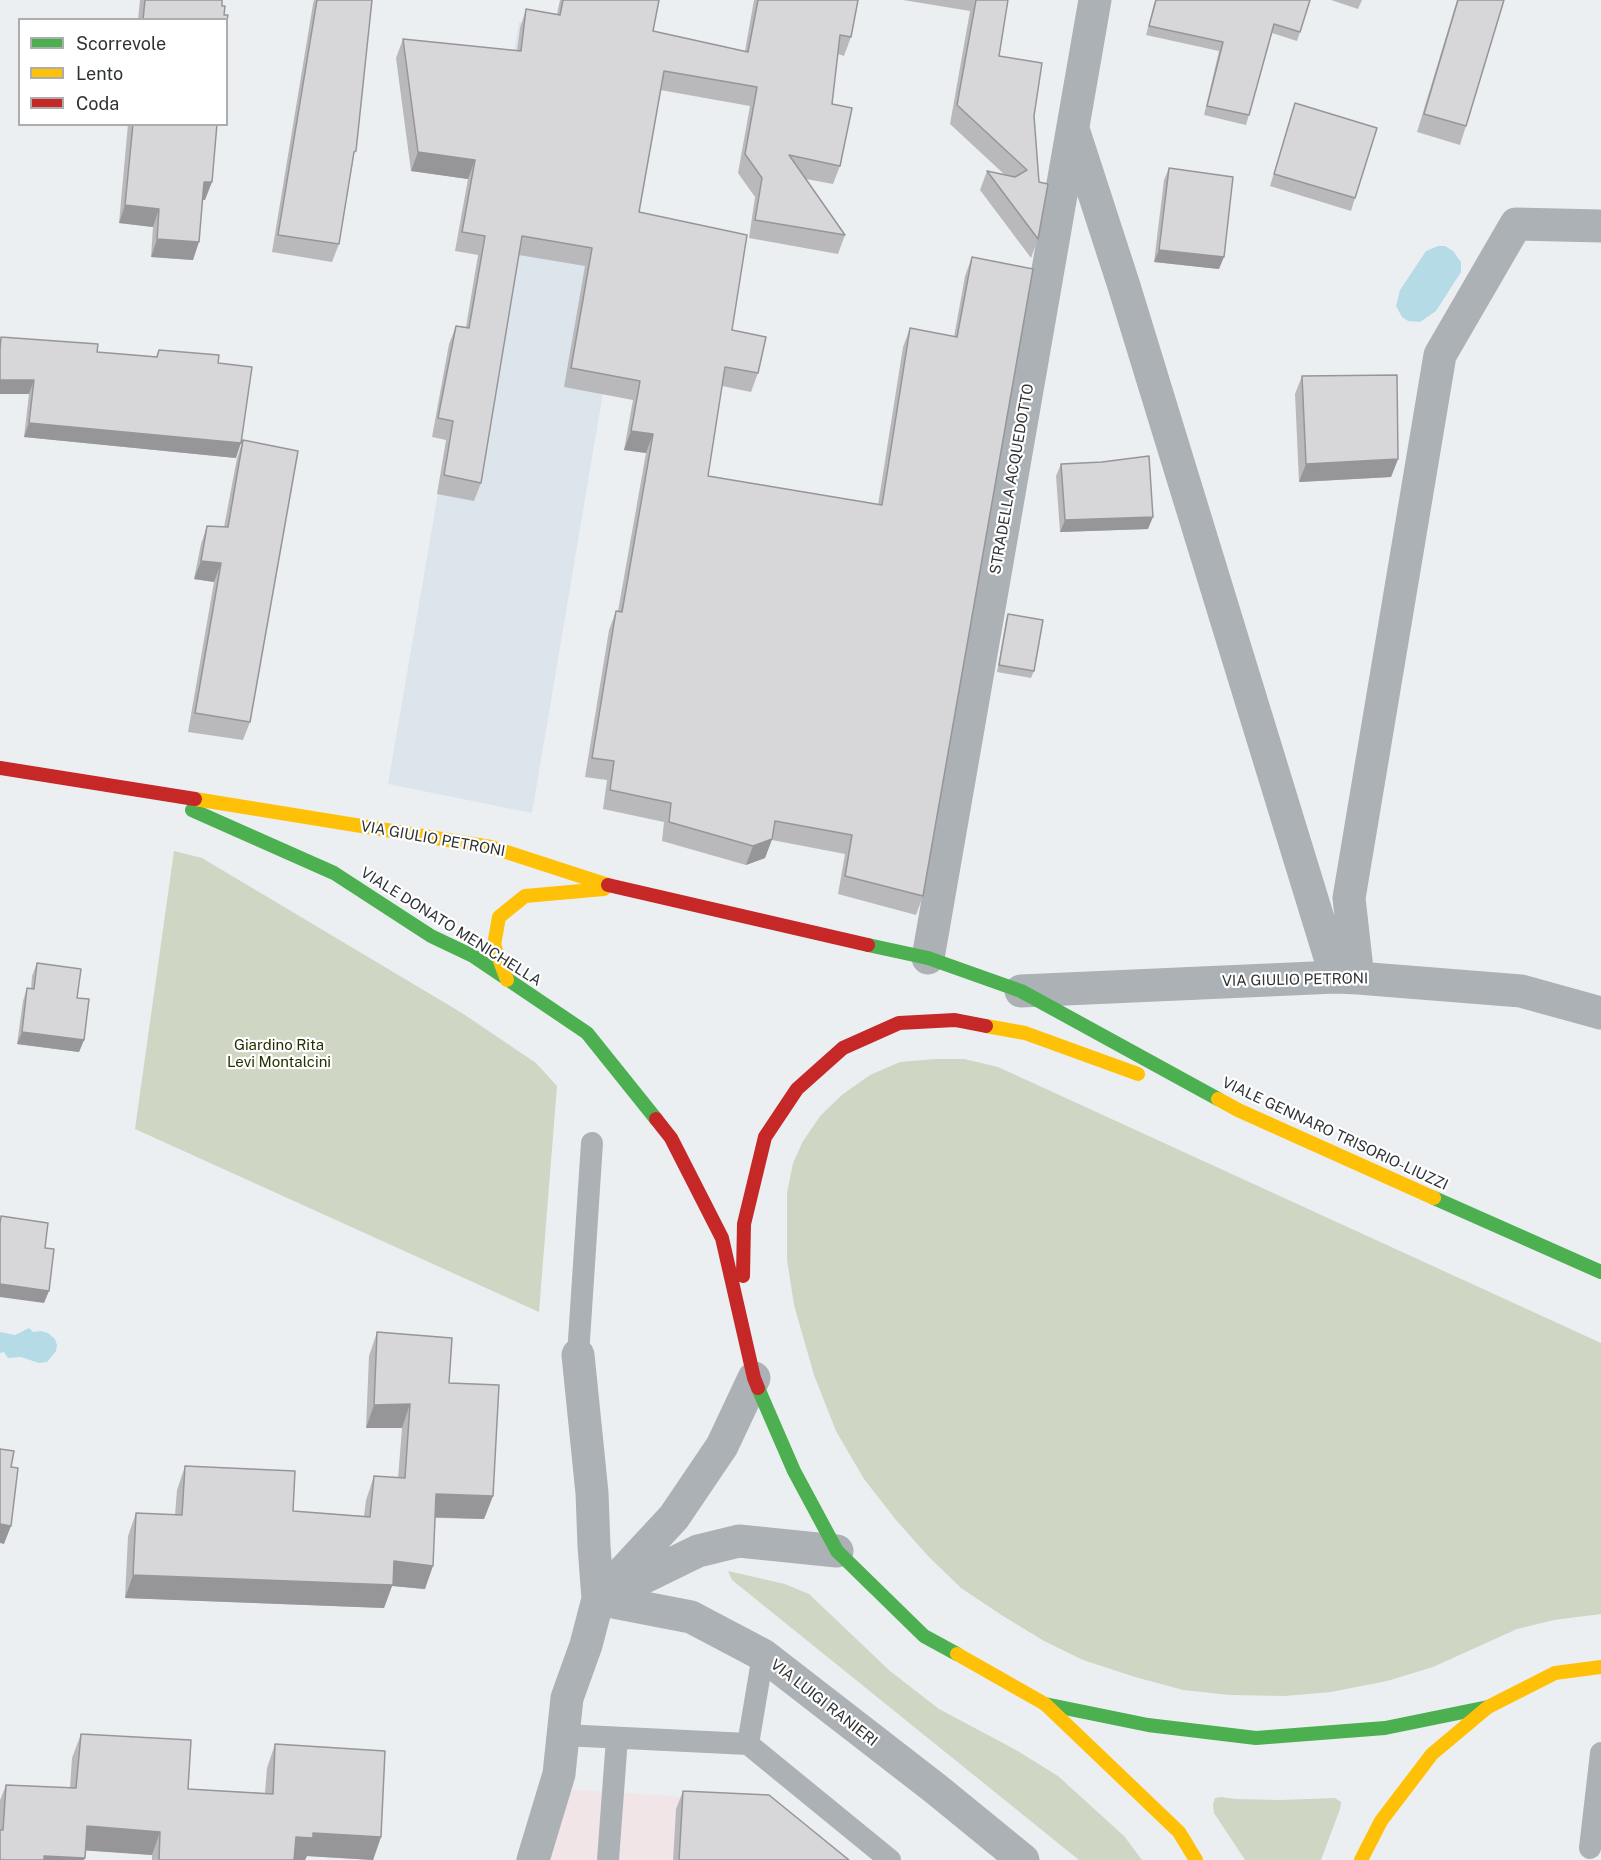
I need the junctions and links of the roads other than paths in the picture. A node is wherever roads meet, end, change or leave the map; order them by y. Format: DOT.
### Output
graph roads {
  1 [pos="1095,0"];
  2 [pos="1073,127"];
  3 [pos="1601,226"];
  4 [pos="0,768"];
  5 [pos="149,791"];
  6 [pos="618,888"];
  7 [pos="928,958"];
  8 [pos="1347,977"];
  9 [pos="507,980"];
  10 [pos="1021,991"];
  11 [pos="1601,1013"];
  12 [pos="1238,1110"];
  13 [pos="592,1143"];
  14 [pos="1601,1272"];
  15 [pos="743,1326"];
  16 [pos="578,1355"];
  17 [pos="754,1378"];
  18 [pos="837,1551"];
  19 [pos="598,1599"];
  20 [pos="763,1655"];
  21 [pos="1601,1667"];
  22 [pos="1046,1704"];
  23 [pos="1488,1707"];
  24 [pos="563,1735"];
  25 [pos="617,1738"];
  26 [pos="748,1744"];
  27 [pos="1601,1753"];
  28 [pos="1590,1848"];
  29 [pos="533,1860"];
  30 [pos="608,1860"];
  31 [pos="890,1860"];
  32 [pos="1023,1860"];
  33 [pos="1196,1860"];
  34 [pos="1361,1860"];
  1 -- 2 [label="street, STRADELLA ACQUEDOTTO"];
  2 -- 7 [label="street, STRADELLA ACQUEDOTTO"];
  2 -- 8 [label="street"];
  3 -- 8 [label="street"];
  4 -- 5 [label="main road, VIA GIULIO PETRONI"];
  5 -- 6 [label="main road, VIA GIULIO PETRONI"];
  5 -- 9 [label="main road, VIALE DONATO MENICHELLA"];
  6 -- 7 [label="main road, VIA GIULIO PETRONI"];
  6 -- 9 [label="main road"];
  7 -- 10 [label="main road, VIALE GENNARO TRISORIO-LIUZZI"];
  8 -- 10 [label="street, VIA GIULIO PETRONI"];
  8 -- 11 [label="street, VIA GIULIO PETRONI"];
  9 -- 15 [label="main road, VIALE DONATO MENICHELLA"];
  10 -- 12 [label="main road, VIALE GENNARO TRISORIO-LIUZZI"];
  12 -- 14 [label="main road, VIALE GENNARO TRISORIO-LIUZZI"];
  12 -- 15 [label="main road"];
  13 -- 16 [label="lane"];
  15 -- 17 [label="main road, VIALE DONATO MENICHELLA"];
  16 -- 19 [label="street"];
  17 -- 18 [label="main road, VIALE DONATO MENICHELLA"];
  17 -- 19 [label="street"];
  18 -- 19 [label="street"];
  18 -- 22 [label="main road, VIALE DONATO MENICHELLA"];
  19 -- 20 [label="street, VIA LUIGI RANIERI"];
  19 -- 24 [label="street"];
  20 -- 26 [label="lane"];
  20 -- 32 [label="street, VIA LUIGI RANIERI"];
  21 -- 23 [label="main road, VIALE DONATO MENICHELLA"];
  22 -- 23 [label="main road, VIALE DONATO MENICHELLA"];
  22 -- 33 [label="main road, VIALE DONATO MENICHELLA"];
  23 -- 34 [label="main road, VIALE DONATO MENICHELLA"];
  24 -- 25 [label="lane"];
  24 -- 29 [label="street"];
  25 -- 26 [label="lane"];
  25 -- 30 [label="lane"];
  26 -- 31 [label="lane"];
  27 -- 28 [label="lane"];
}
